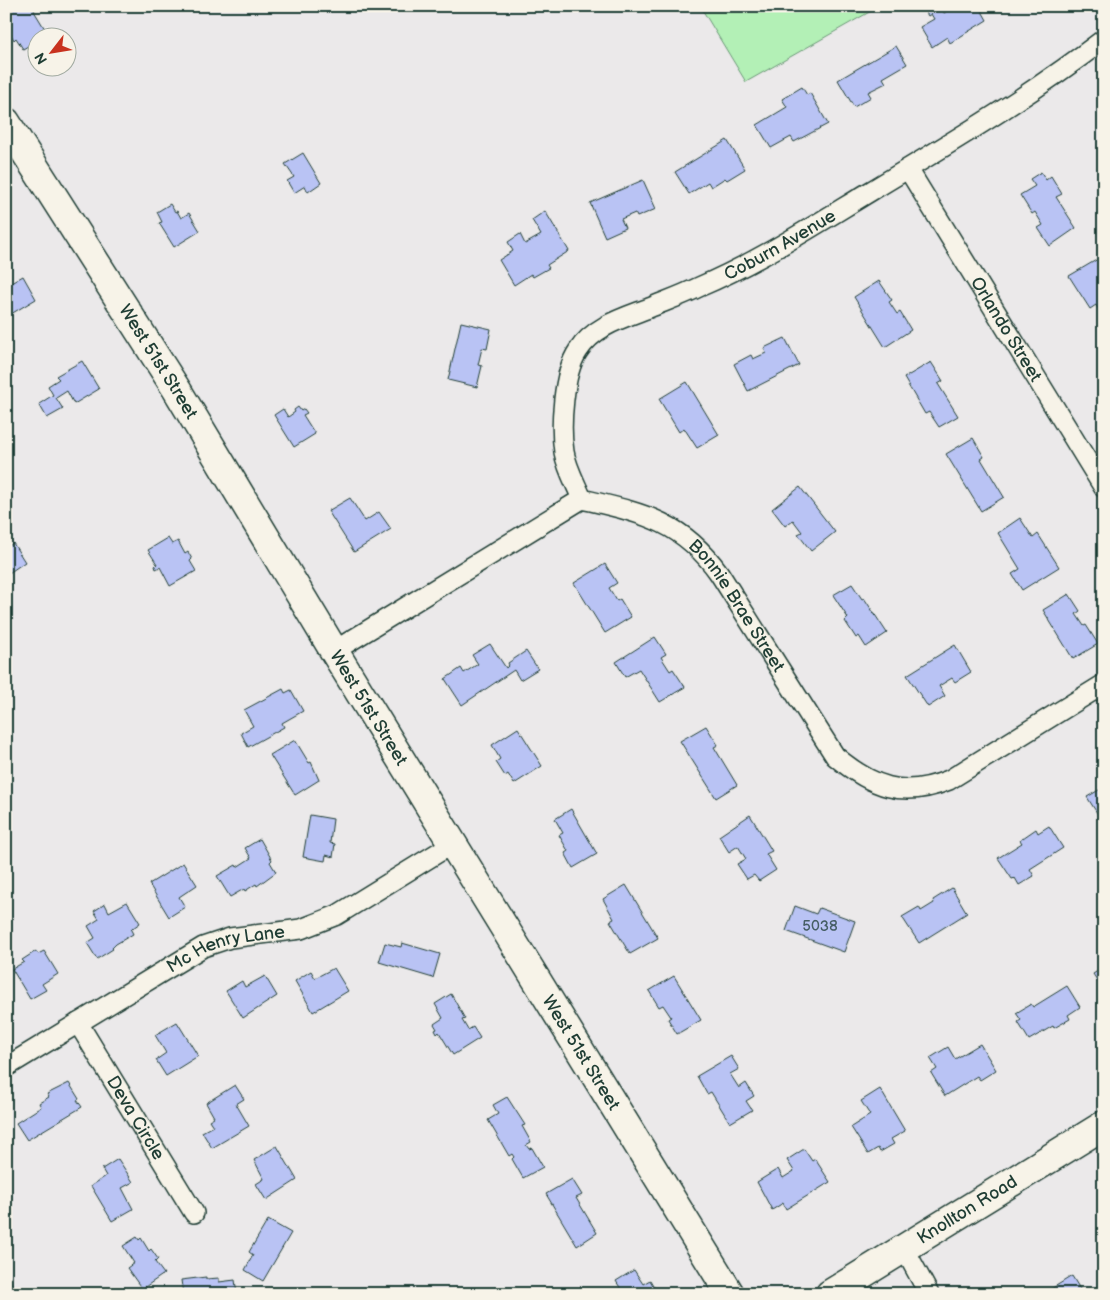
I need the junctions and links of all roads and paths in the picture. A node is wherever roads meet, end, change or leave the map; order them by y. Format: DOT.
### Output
graph roads {
  1 [pos="1104,40"];
  2 [pos="6,122"];
  3 [pos="908,169"];
  4 [pos="1104,488"];
  5 [pos="582,499"];
  6 [pos="334,651"];
  7 [pos="1104,684"];
  8 [pos="452,844"];
  9 [pos="78,1023"];
  10 [pos="6,1067"];
  11 [pos="1104,1125"];
  12 [pos="194,1213"];
  13 [pos="904,1248"];
  14 [pos="730,1294"];
  15 [pos="830,1294"];
  16 [pos="929,1294"];
  1 -- 3 [label="street, Coburn Avenue"];
  2 -- 6 [label="street, West 51st Street"];
  3 -- 4 [label="street, Orlando Street"];
  3 -- 5 [label="street, Coburn Avenue"];
  5 -- 6 [label="street"];
  5 -- 7 [label="street, Bonnie Brae Street"];
  6 -- 8 [label="street, West 51st Street"];
  8 -- 9 [label="street, Mc Henry Lane"];
  8 -- 14 [label="street, West 51st Street"];
  9 -- 10 [label="street, Mc Henry Lane"];
  9 -- 12 [label="street, Deva Circle"];
  11 -- 13 [label="street, Knollton Road"];
  13 -- 15 [label="street, Knollton Road"];
  13 -- 16 [label="street"];
}
